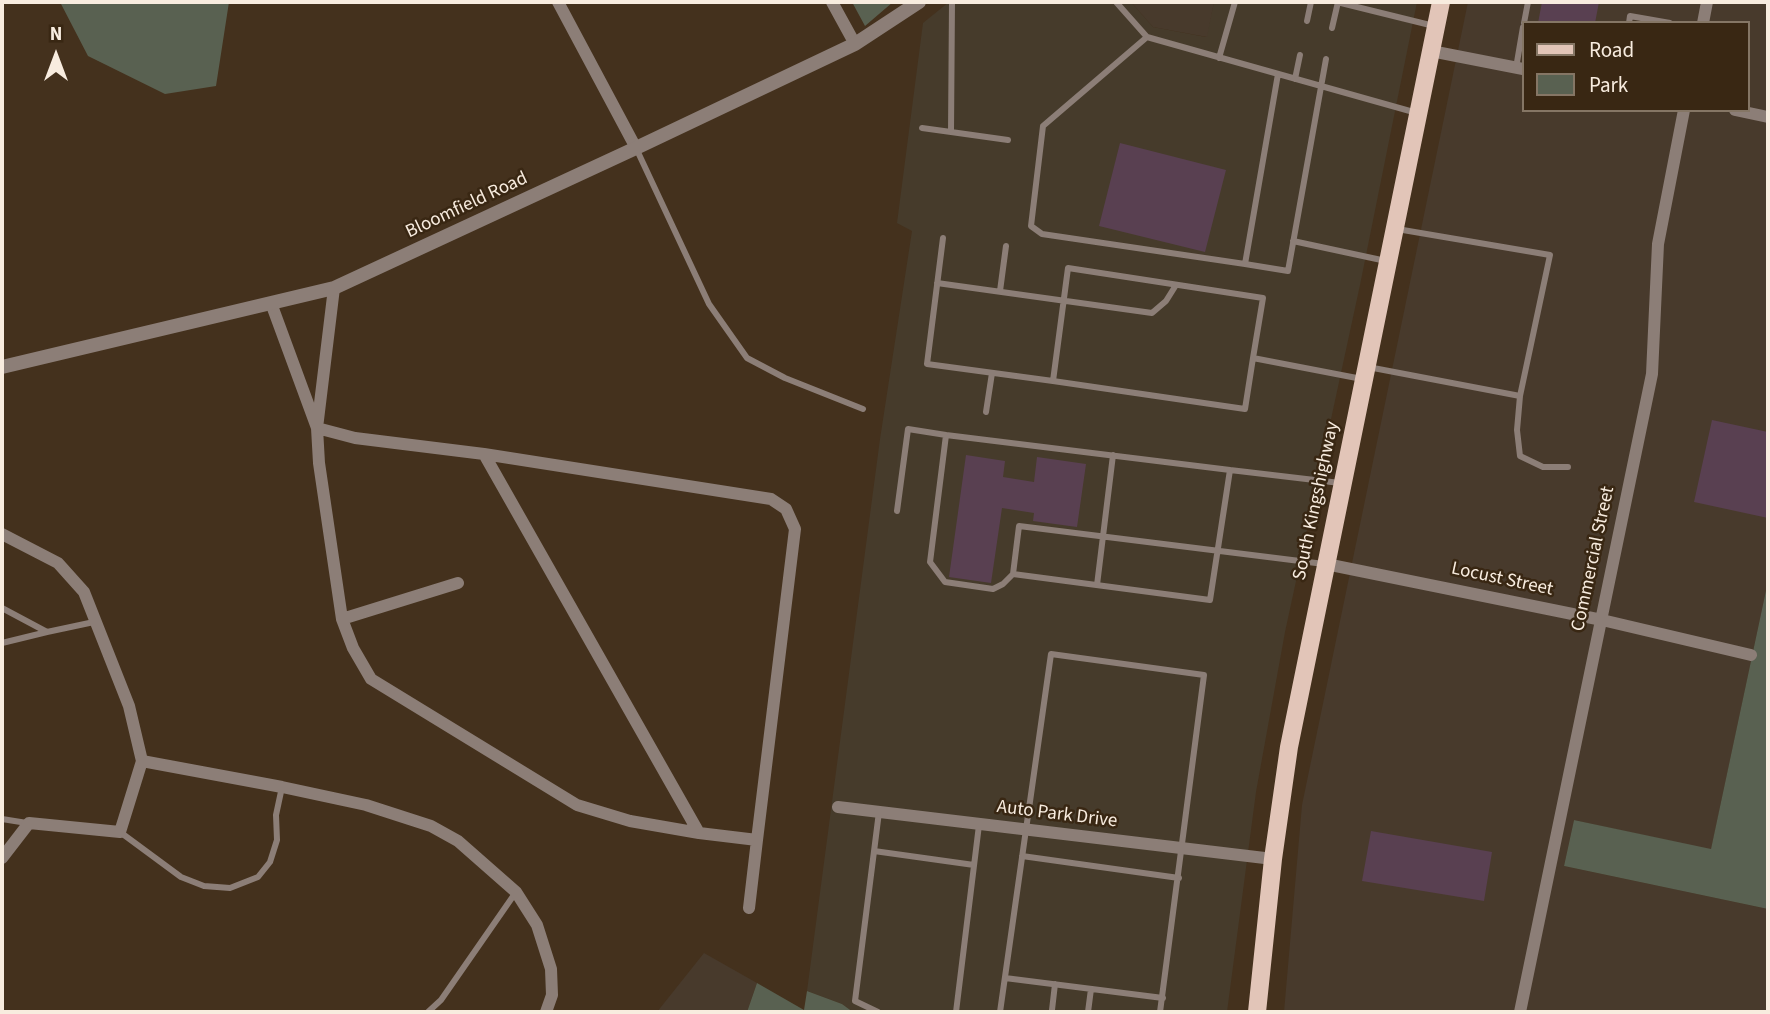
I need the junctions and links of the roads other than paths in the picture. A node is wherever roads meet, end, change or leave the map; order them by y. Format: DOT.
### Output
graph roads {
  1 [pos="558,2"];
  2 [pos="832,2"];
  3 [pos="919,2"];
  4 [pos="952,2"];
  5 [pos="1116,2"];
  6 [pos="1235,2"];
  7 [pos="1311,2"];
  8 [pos="1338,2"];
  9 [pos="1441,2"];
  10 [pos="1528,2"];
  11 [pos="1707,2"];
  12 [pos="1307,21"];
  13 [pos="1525,21"];
  14 [pos="1629,21"];
  15 [pos="1659,21"];
  16 [pos="1703,21"];
  17 [pos="1436,26"];
  18 [pos="1332,28"];
  19 [pos="1147,37"];
  20 [pos="1522,43"];
  21 [pos="855,44"];
  22 [pos="1431,51"];
  23 [pos="1300,55"];
  24 [pos="1219,58"];
  25 [pos="1326,60"];
  26 [pos="1519,69"];
  27 [pos="1278,74"];
  28 [pos="1295,79"];
  29 [pos="1321,87"];
  30 [pos="1684,112"];
  31 [pos="1744,112"];
  32 [pos="1418,114"];
  33 [pos="1768,117"];
  34 [pos="922,128"];
  35 [pos="951,132"];
  36 [pos="1008,140"];
  37 [pos="636,148"];
  38 [pos="1395,228"];
  39 [pos="943,238"];
  40 [pos="1293,241"];
  41 [pos="1006,246"];
  42 [pos="1388,261"];
  43 [pos="1245,264"];
  44 [pos="937,283"];
  45 [pos="1176,285"];
  46 [pos="334,288"];
  47 [pos="1000,291"];
  48 [pos="1064,300"];
  49 [pos="271,303"];
  50 [pos="1253,359"];
  51 [pos="2,367"];
  52 [pos="992,373"];
  53 [pos="1365,373"];
  54 [pos="1053,381"];
  55 [pos="1520,396"];
  56 [pos="863,409"];
  57 [pos="986,412"];
  58 [pos="317,428"];
  59 [pos="946,435"];
  60 [pos="484,454"];
  61 [pos="1113,455"];
  62 [pos="1568,467"];
  63 [pos="1230,470"];
  64 [pos="1342,483"];
  65 [pos="897,511"];
  66 [pos="2,534"];
  67 [pos="1103,536"];
  68 [pos="1218,550"];
  69 [pos="1326,564"];
  70 [pos="1013,574"];
  71 [pos="458,583"];
  72 [pos="1097,585"];
  73 [pos="2,608"];
  74 [pos="342,619"];
  75 [pos="1602,620"];
  76 [pos="94,622"];
  77 [pos="47,632"];
  78 [pos="2,643"];
  79 [pos="1751,655"];
  80 [pos="142,761"];
  81 [pos="282,787"];
  82 [pos="838,807"];
  83 [pos="879,812"];
  84 [pos="2,819"];
  85 [pos="29,823"];
  86 [pos="979,825"];
  87 [pos="1026,831"];
  88 [pos="120,832"];
  89 [pos="699,833"];
  90 [pos="757,840"];
  91 [pos="1182,849"];
  92 [pos="874,850"];
  93 [pos="1022,856"];
  94 [pos="2,858"];
  95 [pos="1273,859"];
  96 [pos="974,865"];
  97 [pos="1179,878"];
  98 [pos="516,892"];
  99 [pos="749,908"];
  100 [pos="1005,978"];
  101 [pos="1055,984"];
  102 [pos="1091,989"];
  103 [pos="1163,998"];
  104 [pos="1052,1010"];
  105 [pos="428,1012"];
  106 [pos="546,1012"];
  107 [pos="878,1012"];
  108 [pos="956,1012"];
  109 [pos="1000,1012"];
  110 [pos="1088,1012"];
  111 [pos="1160,1012"];
  112 [pos="1258,1012"];
  113 [pos="1520,1012"];
  1 -- 37 [label="street"];
  2 -- 21 [label="street"];
  3 -- 21 [label="street, Bloomfield Road"];
  4 -- 35 [label="lane"];
  5 -- 19 [label="lane"];
  6 -- 24 [label="lane"];
  7 -- 12 [label="lane"];
  8 -- 17 [label="lane"];
  8 -- 18 [label="lane"];
  9 -- 17 [label="main road, South Kingshighway"];
  10 -- 13 [label="lane"];
  11 -- 16 [label="street"];
  14 -- 15 [label="lane"];
  17 -- 22 [label="main road, South Kingshighway"];
  19 -- 24 [label="lane"];
  19 -- 43 [label="lane"];
  20 -- 26 [label="lane"];
  21 -- 37 [label="street, Bloomfield Road"];
  22 -- 26 [label="street"];
  22 -- 32 [label="main road, South Kingshighway"];
  23 -- 28 [label="lane"];
  24 -- 27 [label="lane"];
  25 -- 29 [label="lane"];
  27 -- 28 [label="lane"];
  27 -- 43 [label="lane"];
  28 -- 29 [label="lane"];
  29 -- 32 [label="lane"];
  29 -- 40 [label="lane"];
  30 -- 75 [label="street, Commercial Street"];
  31 -- 33 [label="street"];
  32 -- 38 [label="main road, South Kingshighway"];
  34 -- 35 [label="lane"];
  35 -- 36 [label="lane"];
  37 -- 46 [label="street, Bloomfield Road"];
  37 -- 56 [label="lane"];
  38 -- 42 [label="main road, South Kingshighway"];
  38 -- 55 [label="lane"];
  39 -- 44 [label="lane"];
  40 -- 42 [label="lane"];
  40 -- 43 [label="lane"];
  41 -- 47 [label="lane"];
  42 -- 53 [label="main road, South Kingshighway"];
  44 -- 47 [label="lane"];
  44 -- 52 [label="lane"];
  45 -- 48 [label="lane"];
  45 -- 48 [label="lane"];
  45 -- 50 [label="lane"];
  46 -- 49 [label="street, Bloomfield Road"];
  46 -- 58 [label="street"];
  47 -- 48 [label="lane"];
  48 -- 54 [label="lane"];
  49 -- 51 [label="street, Bloomfield Road"];
  49 -- 58 [label="street"];
  50 -- 53 [label="lane"];
  50 -- 54 [label="lane"];
  52 -- 54 [label="lane"];
  52 -- 57 [label="lane"];
  53 -- 55 [label="lane"];
  53 -- 64 [label="main road, South Kingshighway"];
  55 -- 62 [label="lane"];
  58 -- 60 [label="street"];
  58 -- 74 [label="street"];
  59 -- 61 [label="lane"];
  59 -- 65 [label="lane"];
  59 -- 70 [label="lane"];
  60 -- 89 [label="street"];
  60 -- 90 [label="street"];
  61 -- 63 [label="lane"];
  61 -- 67 [label="lane"];
  63 -- 64 [label="lane"];
  63 -- 68 [label="lane"];
  64 -- 69 [label="main road, South Kingshighway"];
  66 -- 76 [label="street"];
  67 -- 68 [label="lane"];
  67 -- 70 [label="lane"];
  67 -- 72 [label="lane"];
  68 -- 69 [label="lane"];
  68 -- 72 [label="lane"];
  69 -- 75 [label="street, Locust Street"];
  69 -- 95 [label="main road, South Kingshighway"];
  70 -- 72 [label="lane"];
  71 -- 74 [label="street"];
  73 -- 77 [label="lane"];
  74 -- 89 [label="street"];
  75 -- 79 [label="street, Locust Street"];
  75 -- 113 [label="street, Commercial Street"];
  76 -- 77 [label="lane"];
  76 -- 80 [label="street"];
  77 -- 78 [label="lane"];
  80 -- 81 [label="street"];
  80 -- 88 [label="street"];
  81 -- 88 [label="lane"];
  81 -- 98 [label="street"];
  82 -- 83 [label="street, Auto Park Drive"];
  83 -- 86 [label="street, Auto Park Drive"];
  83 -- 92 [label="lane"];
  84 -- 85 [label="lane"];
  85 -- 88 [label="street"];
  85 -- 94 [label="street"];
  86 -- 87 [label="street, Auto Park Drive"];
  86 -- 96 [label="lane"];
  87 -- 91 [label="street, Auto Park Drive"];
  87 -- 91 [label="lane"];
  87 -- 93 [label="lane"];
  89 -- 90 [label="street"];
  90 -- 99 [label="street"];
  91 -- 95 [label="street, Auto Park Drive"];
  91 -- 97 [label="lane"];
  92 -- 96 [label="lane"];
  92 -- 107 [label="lane"];
  93 -- 97 [label="lane"];
  93 -- 100 [label="lane"];
  95 -- 112 [label="main road, South Kingshighway"];
  96 -- 108 [label="lane"];
  97 -- 103 [label="lane"];
  98 -- 105 [label="lane"];
  98 -- 106 [label="street"];
  100 -- 101 [label="lane"];
  100 -- 109 [label="lane"];
  101 -- 102 [label="lane"];
  101 -- 104 [label="lane"];
  102 -- 103 [label="lane"];
  102 -- 110 [label="lane"];
  103 -- 111 [label="lane"];
}
